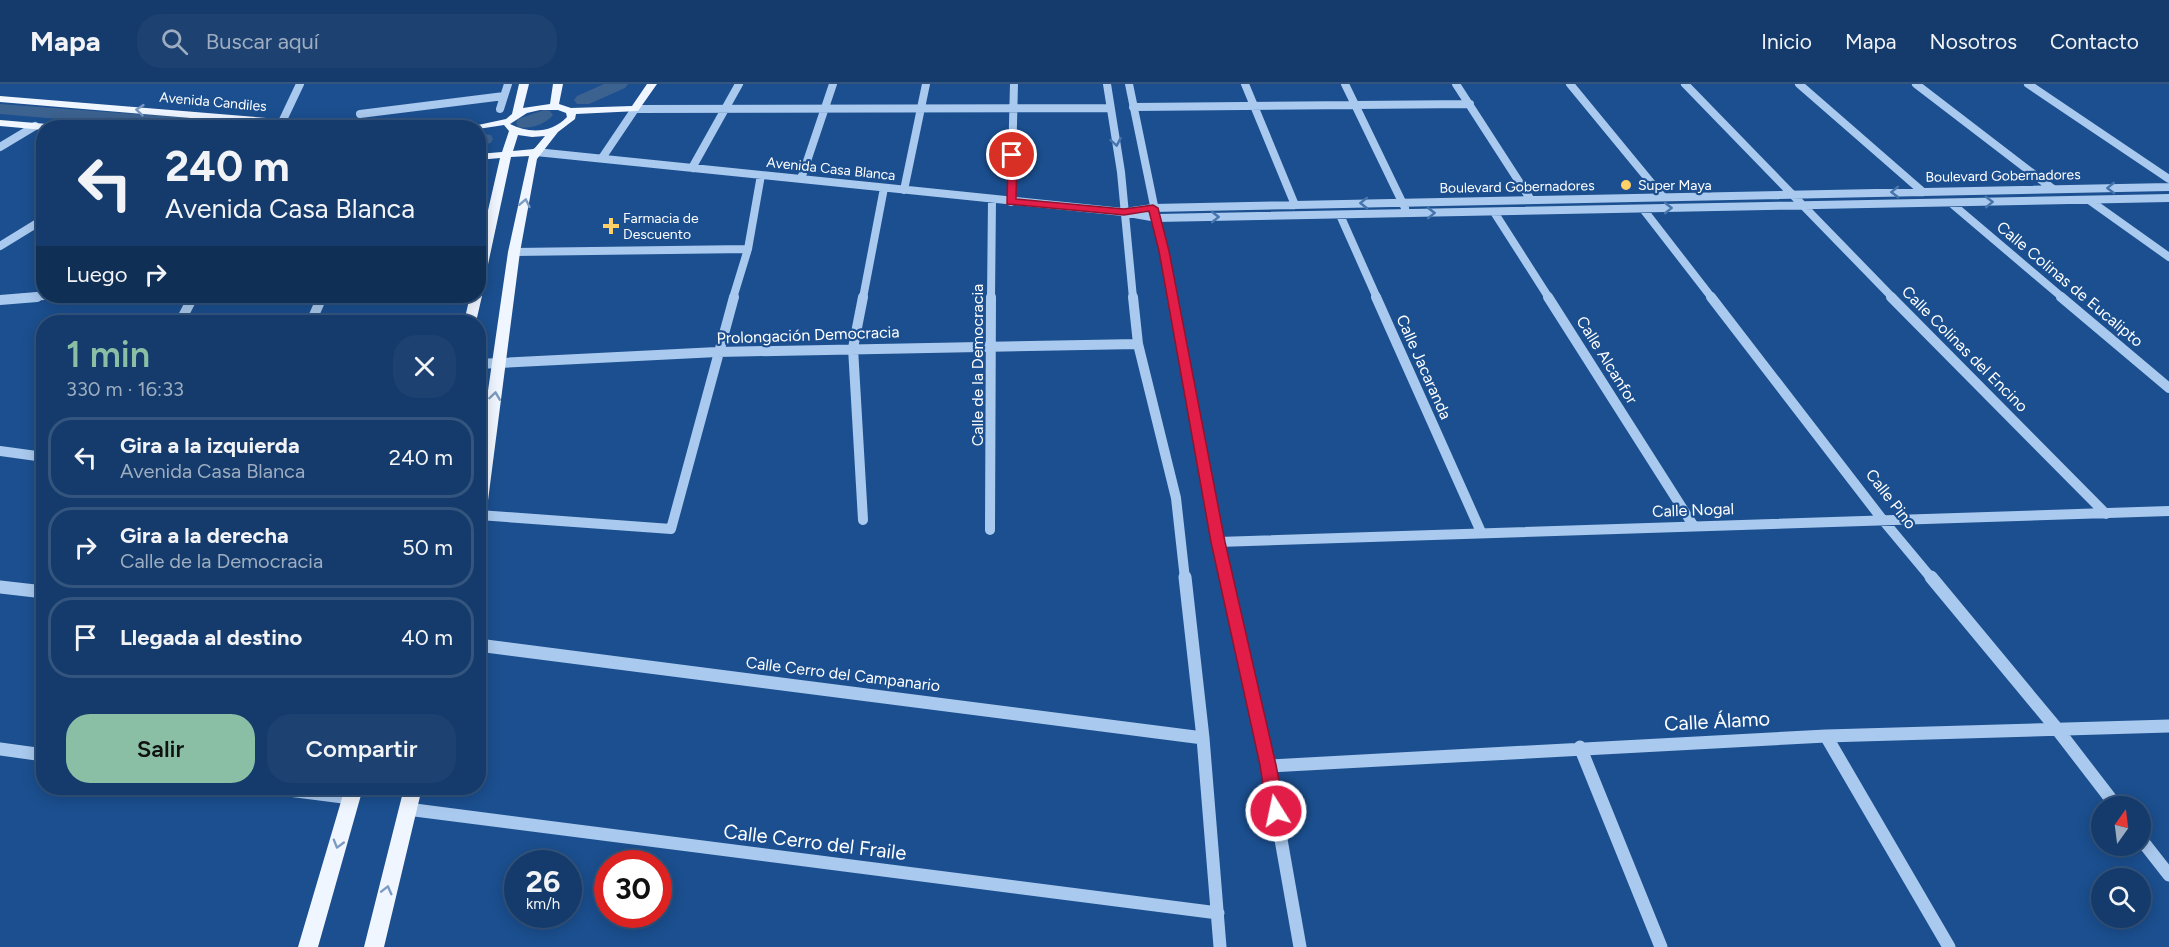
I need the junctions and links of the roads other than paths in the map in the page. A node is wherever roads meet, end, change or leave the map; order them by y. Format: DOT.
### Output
graph roads {
  1 [pos="300,84"];
  2 [pos="508,84"];
  3 [pos="524,84"];
  4 [pos="572,84"];
  5 [pos="652,84"];
  6 [pos="738,84"];
  7 [pos="833,84"];
  8 [pos="926,84"];
  9 [pos="1014,84"];
  10 [pos="1107,84"];
  11 [pos="1129,84"];
  12 [pos="1245,84"];
  13 [pos="1345,84"];
  14 [pos="1456,84"];
  15 [pos="1570,84"];
  16 [pos="1685,84"];
  17 [pos="1799,84"];
  18 [pos="1916,84"];
  19 [pos="2028,84"];
  20 [pos="557,87"];
  21 [pos="504,96"];
  22 [pos="0,99"];
  23 [pos="1470,104"];
  24 [pos="1356,106"];
  25 [pos="554,107"];
  26 [pos="826,107"];
  27 [pos="1133,107"];
  28 [pos="1253,107"];
  29 [pos="726,108"];
  30 [pos="922,108"];
  31 [pos="1014,108"];
  32 [pos="1110,108"];
  33 [pos="500,109"];
  34 [pos="634,109"];
  35 [pos="570,111"];
  36 [pos="360,114"];
  37 [pos="257,120"];
  38 [pos="283,120"];
  39 [pos="513,122"];
  40 [pos="0,123"];
  41 [pos="35,126"];
  42 [pos="486,126"];
  43 [pos="554,130"];
  44 [pos="0,147"];
  45 [pos="536,152"];
  46 [pos="507,156"];
  47 [pos="486,157"];
  48 [pos="602,158"];
  49 [pos="692,168"];
  50 [pos="761,175"];
  51 [pos="801,179"];
  52 [pos="2169,179"];
  53 [pos="2169,186"];
  54 [pos="884,188"];
  55 [pos="2053,189"];
  56 [pos="904,190"];
  57 [pos="1923,192"];
  58 [pos="1793,194"];
  59 [pos="1663,197"];
  60 [pos="2169,198"];
  61 [pos="992,200"];
  62 [pos="1531,200"];
  63 [pos="2089,200"];
  64 [pos="1011,202"];
  65 [pos="1951,202"];
  66 [pos="1402,203"];
  67 [pos="1295,205"];
  68 [pos="1802,206"];
  69 [pos="1643,209"];
  70 [pos="1124,212"];
  71 [pos="1494,212"];
  72 [pos="1155,213"];
  73 [pos="1407,213"];
  74 [pos="1340,215"];
  75 [pos="36,224"];
  76 [pos="0,246"];
  77 [pos="486,248"];
  78 [pos="748,249"];
  79 [pos="514,252"];
  80 [pos="2169,257"];
  81 [pos="36,296"];
  82 [pos="0,300"];
  83 [pos="1138,344"];
  84 [pos="992,345"];
  85 [pos="853,348"];
  86 [pos="717,352"];
  87 [pos="500,361"];
  88 [pos="486,362"];
  89 [pos="2169,388"];
  90 [pos="0,451"];
  91 [pos="36,456"];
  92 [pos="486,464"];
  93 [pos="2169,511"];
  94 [pos="2106,513"];
  95 [pos="486,516"];
  96 [pos="1882,519"];
  97 [pos="863,520"];
  98 [pos="1693,525"];
  99 [pos="990,530"];
  100 [pos="1481,532"];
  101 [pos="1218,542"];
  102 [pos="0,587"];
  103 [pos="36,591"];
  104 [pos="486,646"];
  105 [pos="2169,726"];
  106 [pos="2057,729"];
  107 [pos="1826,736"];
  108 [pos="1203,738"];
  109 [pos="1580,747"];
  110 [pos="0,749"];
  111 [pos="36,754"];
  112 [pos="1268,765"];
  113 [pos="351,795"];
  114 [pos="411,795"];
  115 [pos="2109,796"];
  116 [pos="407,809"];
  117 [pos="2151,851"];
  118 [pos="2169,875"];
  119 [pos="1218,913"];
  120 [pos="308,947"];
  121 [pos="374,947"];
  122 [pos="1220,947"];
  123 [pos="1300,947"];
  124 [pos="1661,947"];
  125 [pos="1949,947"];
  1 -- 38 [label="street"];
  2 -- 21 [label="street"];
  3 -- 39 [label="main road"];
  4 -- 20 [label="main road"];
  5 -- 34 [label="main road"];
  6 -- 29 [label="street"];
  7 -- 26 [label="street"];
  8 -- 30 [label="street"];
  9 -- 31 [label="street"];
  10 -- 32 [label="street"];
  11 -- 27 [label="street"];
  12 -- 28 [label="street"];
  13 -- 24 [label="street"];
  14 -- 23 [label="street"];
  15 -- 59 [label="street"];
  16 -- 58 [label="street, Calle Colinas del Encino"];
  17 -- 57 [label="street"];
  18 -- 55 [label="street"];
  19 -- 52 [label="street"];
  20 -- 25 [label="main road"];
  21 -- 33 [label="street"];
  21 -- 36 [label="street"];
  37 -- 22 [label="main road, Avenida Candiles, one-way"];
  23 -- 24 [label="street"];
  23 -- 62 [label="street"];
  24 -- 28 [label="street"];
  24 -- 66 [label="street"];
  25 -- 35 [label="main road"];
  25 -- 39 [label="main road"];
  26 -- 29 [label="street"];
  26 -- 30 [label="street"];
  26 -- 51 [label="street"];
  27 -- 28 [label="street"];
  27 -- 72 [label="street"];
  28 -- 67 [label="street"];
  29 -- 34 [label="street"];
  29 -- 49 [label="street"];
  30 -- 31 [label="street"];
  30 -- 56 [label="street"];
  31 -- 32 [label="street"];
  31 -- 64 [label="street"];
  32 -- 70 [label="street, one-way"];
  34 -- 35 [label="main road"];
  34 -- 48 [label="street"];
  35 -- 43 [label="main road"];
  39 -- 42 [label="main road"];
  39 -- 43 [label="main road"];
  39 -- 46 [label="main road"];
  40 -- 41 [label="main road"];
  41 -- 44 [label="street"];
  43 -- 45 [label="main road"];
  45 -- 46 [label="main road"];
  45 -- 48 [label="street, Avenida Casa Blanca"];
  79 -- 45 [label="main road, one-way"];
  46 -- 47 [label="main road"];
  46 -- 77 [label="main road"];
  48 -- 49 [label="street, Avenida Casa Blanca"];
  49 -- 50 [label="street, Avenida Casa Blanca"];
  50 -- 51 [label="street, Avenida Casa Blanca"];
  50 -- 78 [label="street"];
  51 -- 54 [label="street, Avenida Casa Blanca"];
  53 -- 55 [label="street, Boulevard Gobernadores, one-way"];
  54 -- 56 [label="street, Avenida Casa Blanca"];
  54 -- 85 [label="street"];
  55 -- 57 [label="street, Boulevard Gobernadores"];
  56 -- 61 [label="street, Avenida Casa Blanca"];
  57 -- 58 [label="street, Boulevard Gobernadores, one-way"];
  58 -- 59 [label="street, Boulevard Gobernadores"];
  58 -- 68 [label="street, Calle Colinas del Encino"];
  59 -- 62 [label="street, Boulevard Gobernadores"];
  60 -- 63 [label="street, Boulevard Gobernadores"];
  61 -- 64 [label="street, Avenida Casa Blanca"];
  61 -- 84 [label="street, Calle de la Democracia"];
  62 -- 66 [label="street, Boulevard Gobernadores"];
  65 -- 63 [label="street, Boulevard Gobernadores, one-way"];
  63 -- 80 [label="street"];
  64 -- 70 [label="street, Avenida Casa Blanca"];
  65 -- 68 [label="street, Boulevard Gobernadores"];
  65 -- 89 [label="street, Calle Colinas de Eucalipto"];
  66 -- 67 [label="street, Boulevard Gobernadores, one-way"];
  66 -- 73 [label="street"];
  67 -- 72 [label="street, Boulevard Gobernadores"];
  69 -- 68 [label="street, Boulevard Gobernadores, one-way"];
  68 -- 94 [label="street, Calle Colinas del Encino"];
  69 -- 71 [label="street, Boulevard Gobernadores"];
  69 -- 96 [label="street, Calle Pino"];
  70 -- 72 [label="street, Avenida Casa Blanca"];
  70 -- 83 [label="street"];
  73 -- 71 [label="street, Boulevard Gobernadores, one-way"];
  71 -- 98 [label="street, Calle Alcanfor"];
  72 -- 74 [label="street, Boulevard Gobernadores, one-way"];
  72 -- 101 [label="street"];
  73 -- 74 [label="street, Boulevard Gobernadores"];
  74 -- 100 [label="street, Calle Jacaranda"];
  75 -- 76 [label="street"];
  78 -- 79 [label="street"];
  78 -- 86 [label="street"];
  79 -- 87 [label="main road"];
  81 -- 82 [label="street"];
  83 -- 84 [label="street, Prolongación Democracia"];
  83 -- 108 [label="street"];
  84 -- 85 [label="street, Prolongación Democracia"];
  84 -- 99 [label="street, Calle de la Democracia"];
  85 -- 86 [label="street, Prolongación Democracia"];
  85 -- 97 [label="street"];
  86 -- 87 [label="street, Prolongación Democracia"];
  86 -- 95 [label="street"];
  87 -- 88 [label="street, Prolongación Democracia"];
  92 -- 87 [label="main road, one-way"];
  90 -- 91 [label="street"];
  93 -- 94 [label="street, Calle Nogal"];
  94 -- 96 [label="street, Calle Nogal"];
  96 -- 98 [label="street, Calle Nogal"];
  96 -- 106 [label="street, Calle Pino"];
  98 -- 100 [label="street, Calle Nogal"];
  100 -- 101 [label="street, Calle Nogal"];
  101 -- 112 [label="street"];
  102 -- 103 [label="street"];
  104 -- 108 [label="street, Calle Cerro del Campanario"];
  105 -- 106 [label="street, Calle Álamo"];
  106 -- 107 [label="street, Calle Álamo"];
  106 -- 115 [label="street, Calle Pino"];
  107 -- 109 [label="street, Calle Álamo"];
  107 -- 125 [label="street"];
  108 -- 119 [label="street"];
  109 -- 112 [label="street, Calle Álamo"];
  109 -- 124 [label="street"];
  110 -- 111 [label="street"];
  112 -- 123 [label="street"];
  113 -- 120 [label="main road, one-way"];
  114 -- 116 [label="main road"];
  116 -- 119 [label="street, Calle Cerro del Fraile"];
  121 -- 116 [label="main road, one-way"];
  117 -- 118 [label="street"];
  119 -- 122 [label="street"];
}
